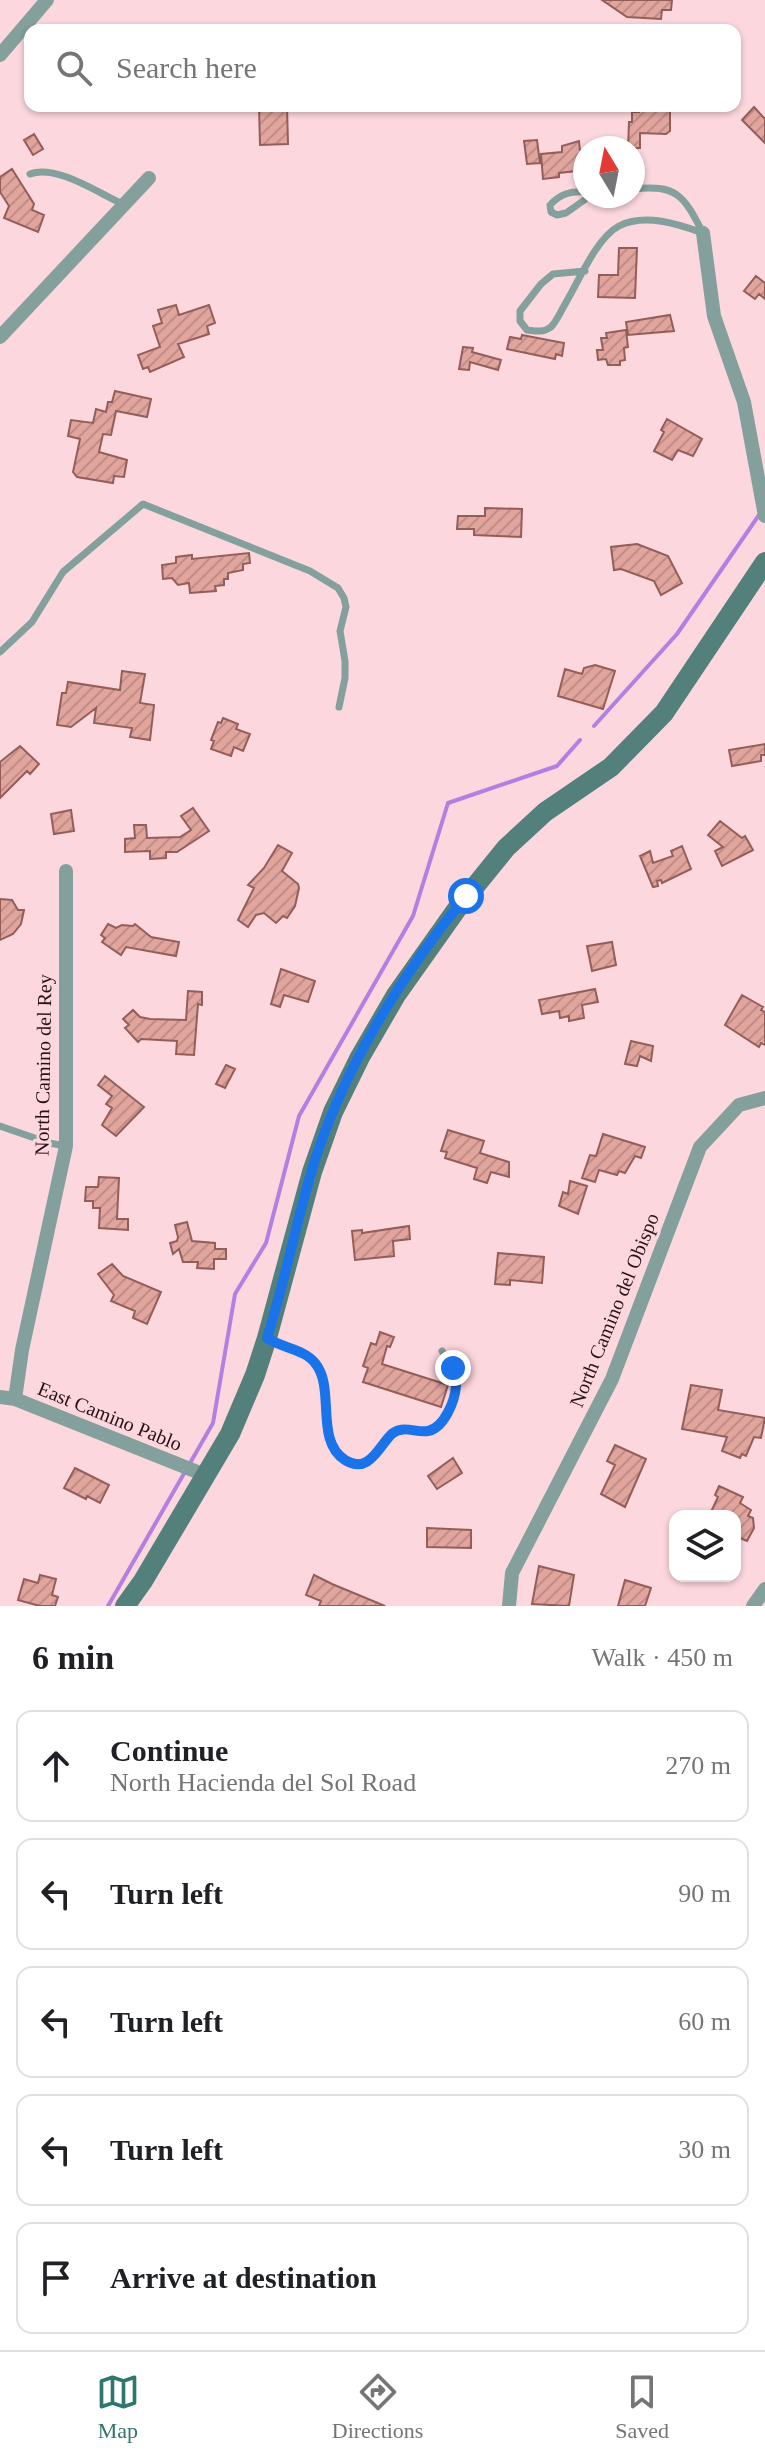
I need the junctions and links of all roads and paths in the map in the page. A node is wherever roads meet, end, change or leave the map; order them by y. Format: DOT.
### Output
graph roads {
  1 [pos="40,2"];
  2 [pos="0,55"];
  3 [pos="30,174"];
  4 [pos="149,178"];
  5 [pos="645,188"];
  6 [pos="573,192"];
  7 [pos="125,205"];
  8 [pos="573,208"];
  9 [pos="703,233"];
  10 [pos="585,271"];
  11 [pos="0,337"];
  12 [pos="765,516"];
  13 [pos="765,562"];
  14 [pos="0,652"];
  15 [pos="339,707"];
  16 [pos="66,871"];
  17 [pos="765,1098"];
  18 [pos="0,1126"];
  19 [pos="66,1146"];
  20 [pos="267,1338"];
  21 [pos="442,1351"];
  22 [pos="7,1398"];
  23 [pos="205,1475"];
  24 [pos="765,1589"];
  25 [pos="125,1606"];
  26 [pos="509,1606"];
  27 [pos="753,1606"];
  1 -- 2 [label="street"];
  3 -- 7 [label="lane"];
  4 -- 7 [label="street"];
  5 -- 9 [label="lane"];
  6 -- 8 [label="lane"];
  7 -- 11 [label="street"];
  9 -- 10 [label="lane"];
  9 -- 12 [label="street"];
  10 -- 10 [label="lane"];
  13 -- 20 [label="street"];
  14 -- 15 [label="lane"];
  16 -- 19 [label="street, North Camino del Rey"];
  17 -- 26 [label="street, North Camino del Obispo"];
  18 -- 19 [label="lane"];
  19 -- 22 [label="street, North Camino del Rey"];
  20 -- 21 [label="lane"];
  20 -- 23 [label="street"];
  22 -- 23 [label="street, East Camino Pablo"];
  23 -- 25 [label="street"];
  24 -- 27 [label="street"];
}
